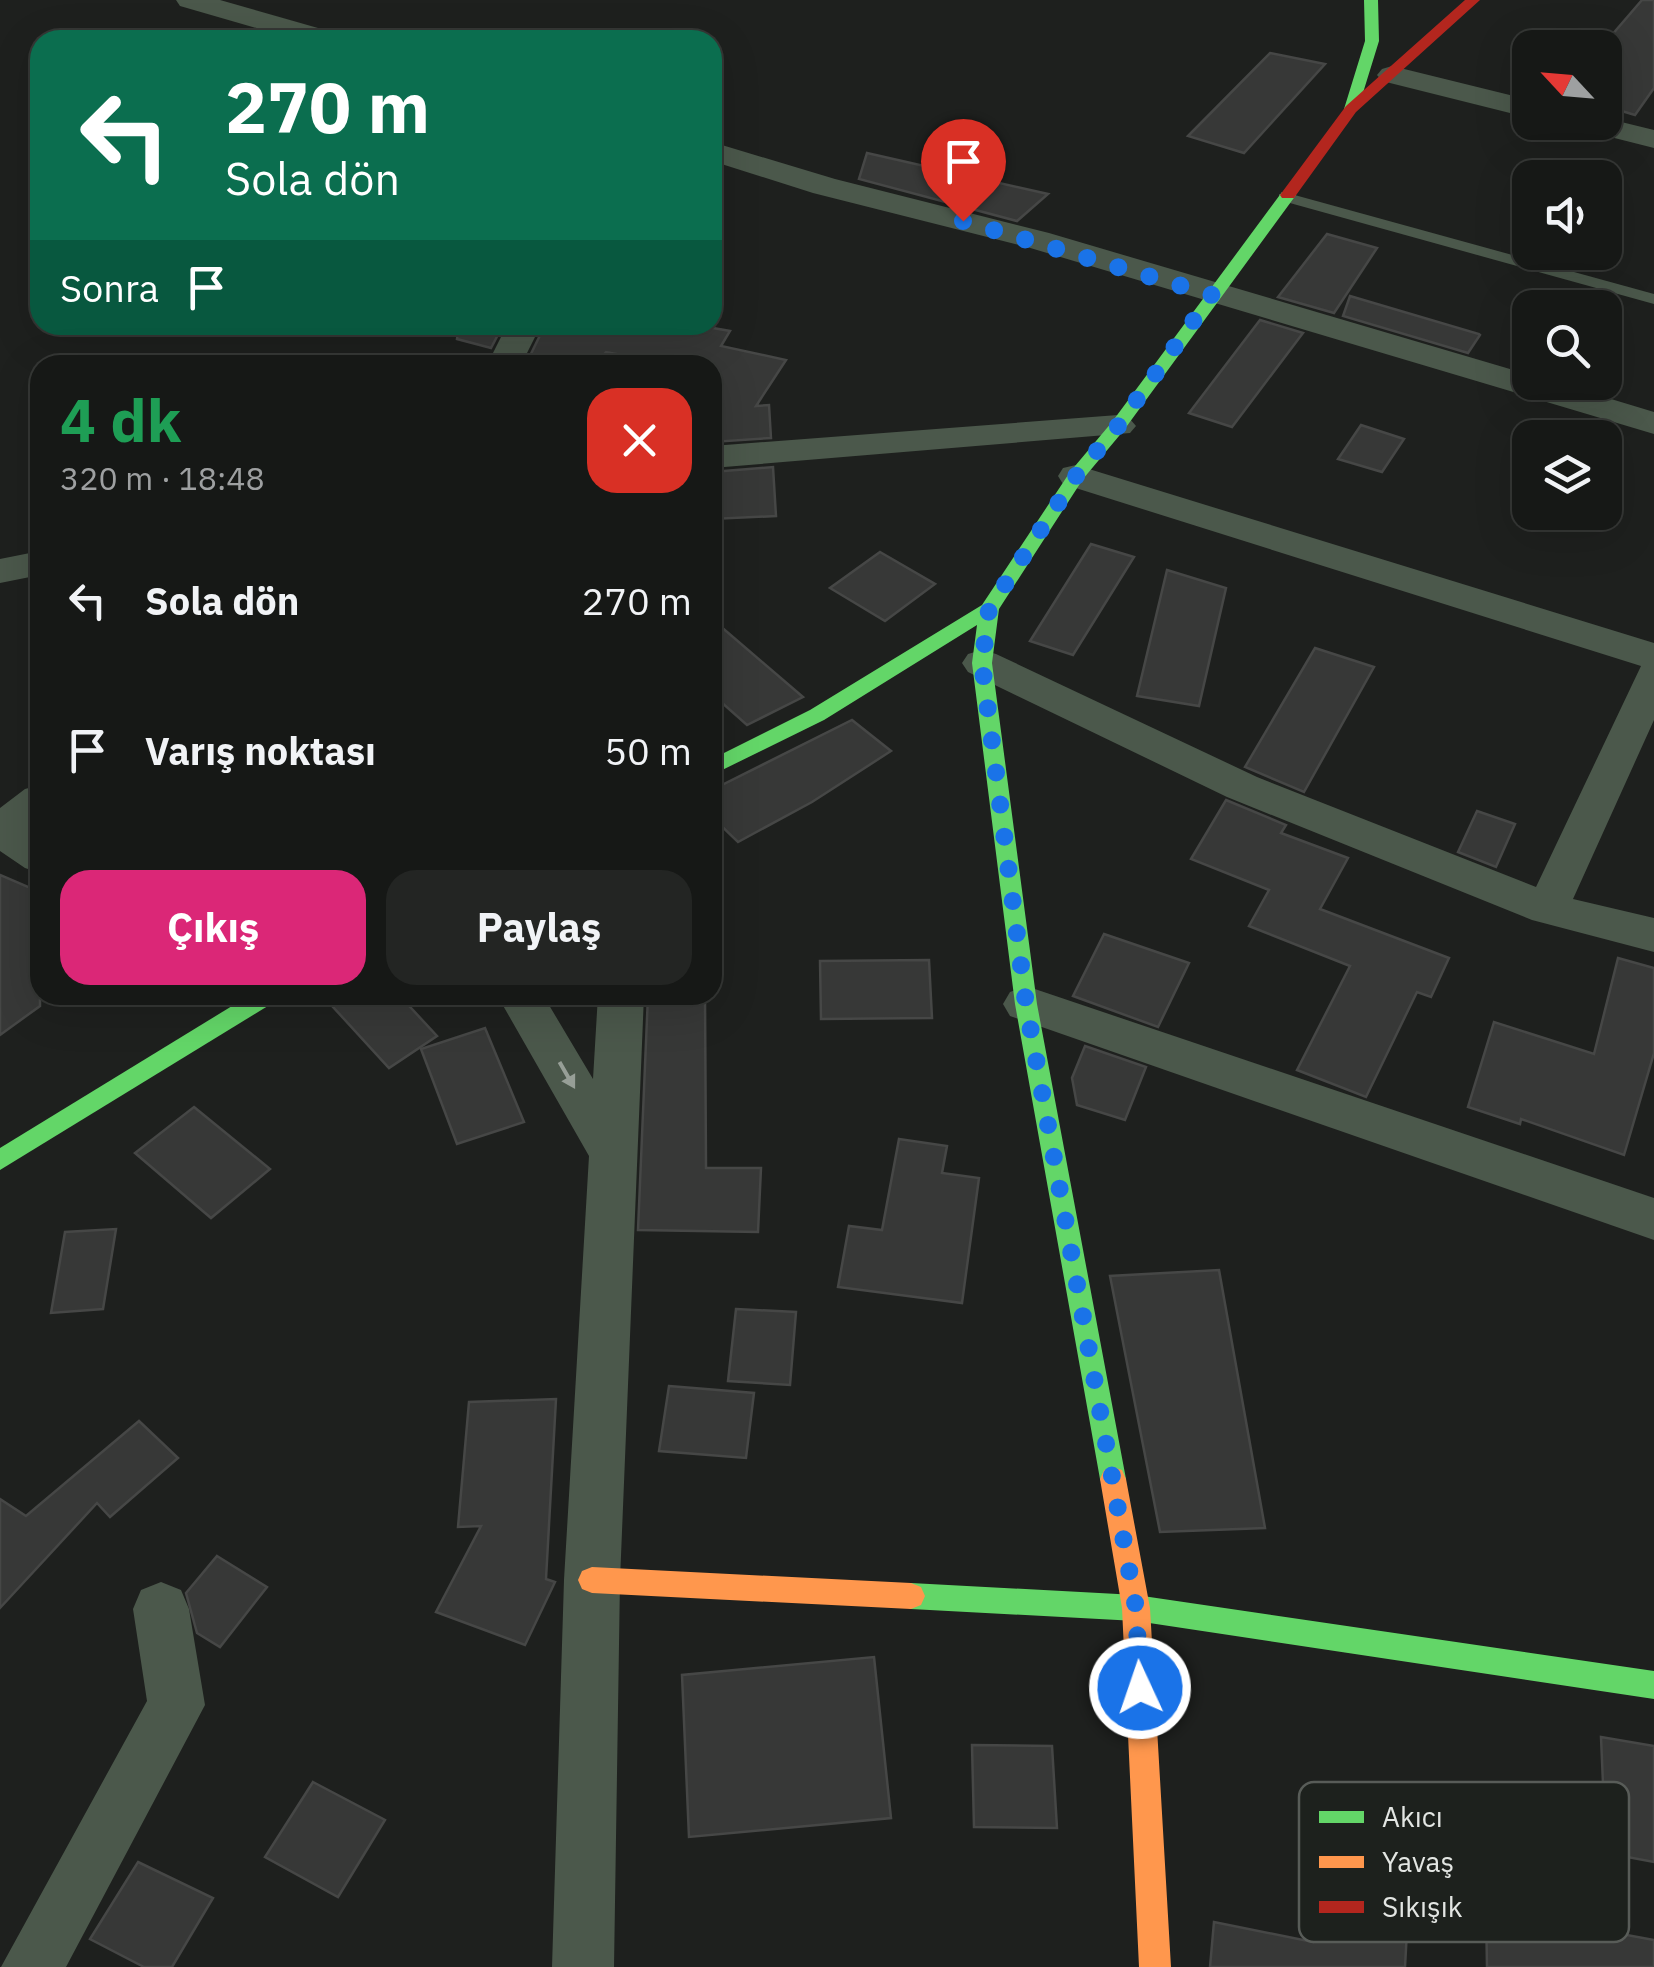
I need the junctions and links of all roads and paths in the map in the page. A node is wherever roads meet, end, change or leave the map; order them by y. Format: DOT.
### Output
graph roads {
  1 [pos="190,0"];
  2 [pos="1372,0"];
  3 [pos="1473,0"];
  4 [pos="295,30"];
  5 [pos="1392,75"];
  6 [pos="1512,105"];
  7 [pos="1351,109"];
  8 [pos="1622,131"];
  9 [pos="1654,139"];
  10 [pos="722,155"];
  11 [pos="1285,197"];
  12 [pos="1212,295"];
  13 [pos="1654,300"];
  14 [pos="1654,422"];
  15 [pos="1118,426"];
  16 [pos="722,456"];
  17 [pos="1076,476"];
  18 [pos="30,564"];
  19 [pos="0,571"];
  20 [pos="989,609"];
  21 [pos="982,664"];
  22 [pos="1652,679"];
  23 [pos="722,763"];
  24 [pos="30,808"];
  25 [pos="30,850"];
  26 [pos="1547,908"];
  27 [pos="1654,935"];
  28 [pos="1026,1004"];
  29 [pos="252,1005"];
  30 [pos="526,1005"];
  31 [pos="622,1005"];
  32 [pos="614,1156"];
  33 [pos="0,1160"];
  34 [pos="1654,1219"];
  35 [pos="592,1580"];
  36 [pos="1136,1608"];
  37 [pos="161,1610"];
  38 [pos="1654,1685"];
  39 [pos="32,1967"];
  40 [pos="583,1967"];
  41 [pos="1155,1967"];
  1 -- 4 [label="street"];
  2 -- 7 [label="street"];
  3 -- 5 [label="street"];
  5 -- 6 [label="street"];
  5 -- 7 [label="street"];
  7 -- 11 [label="street"];
  8 -- 9 [label="street"];
  10 -- 12 [label="street"];
  11 -- 12 [label="street"];
  11 -- 13 [label="lane"];
  12 -- 14 [label="street"];
  12 -- 15 [label="street"];
  15 -- 16 [label="street"];
  15 -- 17 [label="street"];
  17 -- 20 [label="street"];
  17 -- 22 [label="street"];
  18 -- 19 [label="street"];
  20 -- 21 [label="street"];
  20 -- 23 [label="street"];
  21 -- 26 [label="street"];
  21 -- 28 [label="street"];
  22 -- 26 [label="street"];
  24 -- 25 [label="street"];
  26 -- 27 [label="street"];
  28 -- 34 [label="street"];
  28 -- 36 [label="street"];
  29 -- 33 [label="street"];
  30 -- 32 [label="street, one-way"];
  31 -- 32 [label="street"];
  32 -- 35 [label="street"];
  35 -- 36 [label="street"];
  35 -- 40 [label="street"];
  36 -- 38 [label="street"];
  36 -- 41 [label="street"];
  37 -- 39 [label="street"];
}
